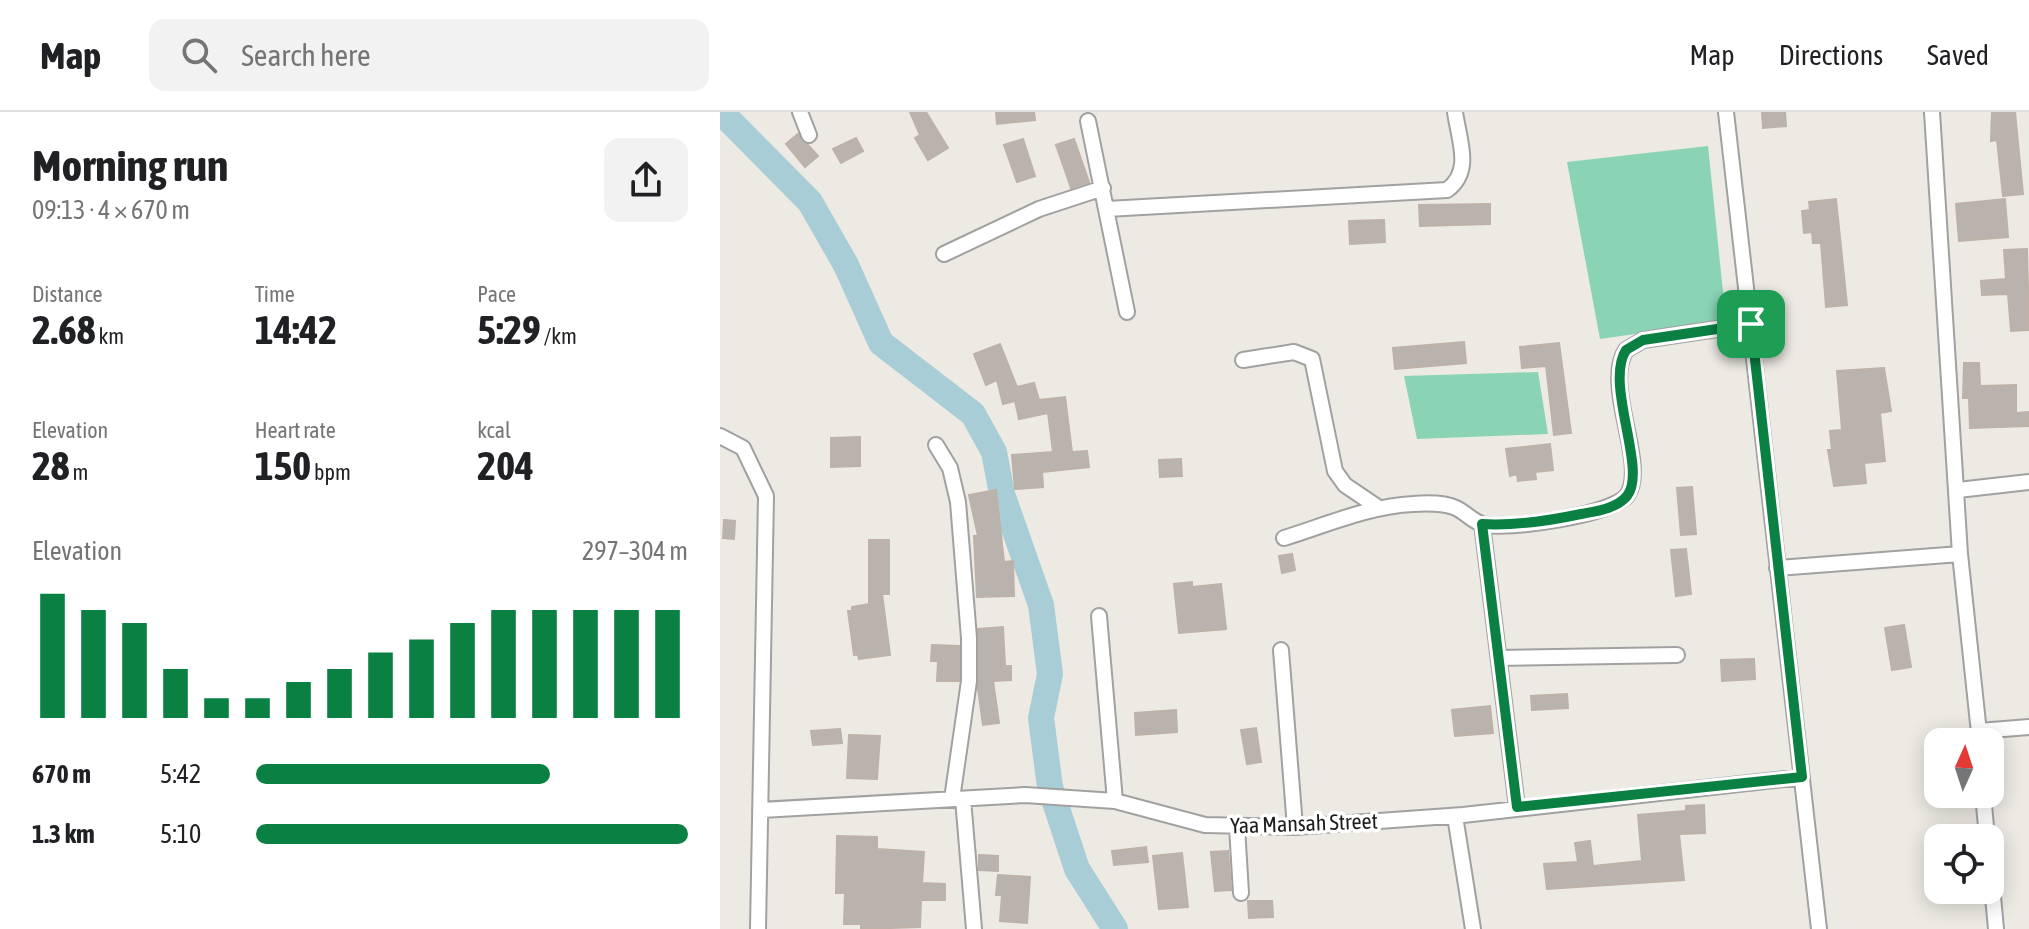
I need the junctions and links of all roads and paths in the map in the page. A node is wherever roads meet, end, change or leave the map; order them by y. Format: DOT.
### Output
graph roads {
  1 [pos="800,112"];
  2 [pos="1455,112"];
  3 [pos="1726,112"];
  4 [pos="1932,112"];
  5 [pos="1088,121"];
  6 [pos="809,135"];
  7 [pos="1103,188"];
  8 [pos="1107,209"];
  9 [pos="944,254"];
  10 [pos="1127,312"];
  11 [pos="1751,324"];
  12 [pos="1243,360"];
  13 [pos="720,436"];
  14 [pos="936,445"];
  15 [pos="2029,482"];
  16 [pos="1958,490"];
  17 [pos="1379,508"];
  18 [pos="1482,524"];
  19 [pos="1284,538"];
  20 [pos="1960,554"];
  21 [pos="1777,568"];
  22 [pos="1099,616"];
  23 [pos="1281,650"];
  24 [pos="1677,655"];
  25 [pos="1499,658"];
  26 [pos="2029,727"];
  27 [pos="1979,728"];
  28 [pos="2004,732"];
  29 [pos="1802,777"];
  30 [pos="958,799"];
  31 [pos="1115,801"];
  32 [pos="1517,807"];
  33 [pos="760,810"];
  34 [pos="1455,816"];
  35 [pos="1237,827"];
  36 [pos="1295,827"];
  37 [pos="1241,893"];
  38 [pos="1994,904"];
  39 [pos="758,929"];
  40 [pos="974,929"];
  41 [pos="1473,929"];
  42 [pos="1819,929"];
  43 [pos="1996,929"];
  1 -- 6 [label="street"];
  2 -- 8 [label="street"];
  3 -- 11 [label="street"];
  4 -- 16 [label="street"];
  5 -- 7 [label="street"];
  7 -- 8 [label="street"];
  7 -- 9 [label="street"];
  8 -- 10 [label="street"];
  11 -- 18 [label="street"];
  11 -- 21 [label="street"];
  12 -- 17 [label="street"];
  13 -- 33 [label="street"];
  14 -- 30 [label="street"];
  15 -- 16 [label="street"];
  16 -- 20 [label="street"];
  17 -- 18 [label="street"];
  17 -- 19 [label="street"];
  18 -- 25 [label="street"];
  20 -- 21 [label="street"];
  20 -- 27 [label="street"];
  21 -- 29 [label="street"];
  22 -- 31 [label="street"];
  23 -- 36 [label="street"];
  24 -- 25 [label="street"];
  25 -- 32 [label="street"];
  26 -- 28 [label="street"];
  29 -- 32 [label="street, Yaa Mansah Street"];
  29 -- 42 [label="street"];
  30 -- 31 [label="street, Yaa Mansah Street"];
  30 -- 33 [label="street, Yaa Mansah Street"];
  30 -- 40 [label="street"];
  31 -- 35 [label="street, Yaa Mansah Street"];
  32 -- 34 [label="street, Yaa Mansah Street"];
  33 -- 39 [label="street"];
  34 -- 36 [label="street, Yaa Mansah Street"];
  34 -- 41 [label="street"];
  35 -- 36 [label="street, Yaa Mansah Street"];
  35 -- 37 [label="street"];
  38 -- 43 [label="street"];
}
